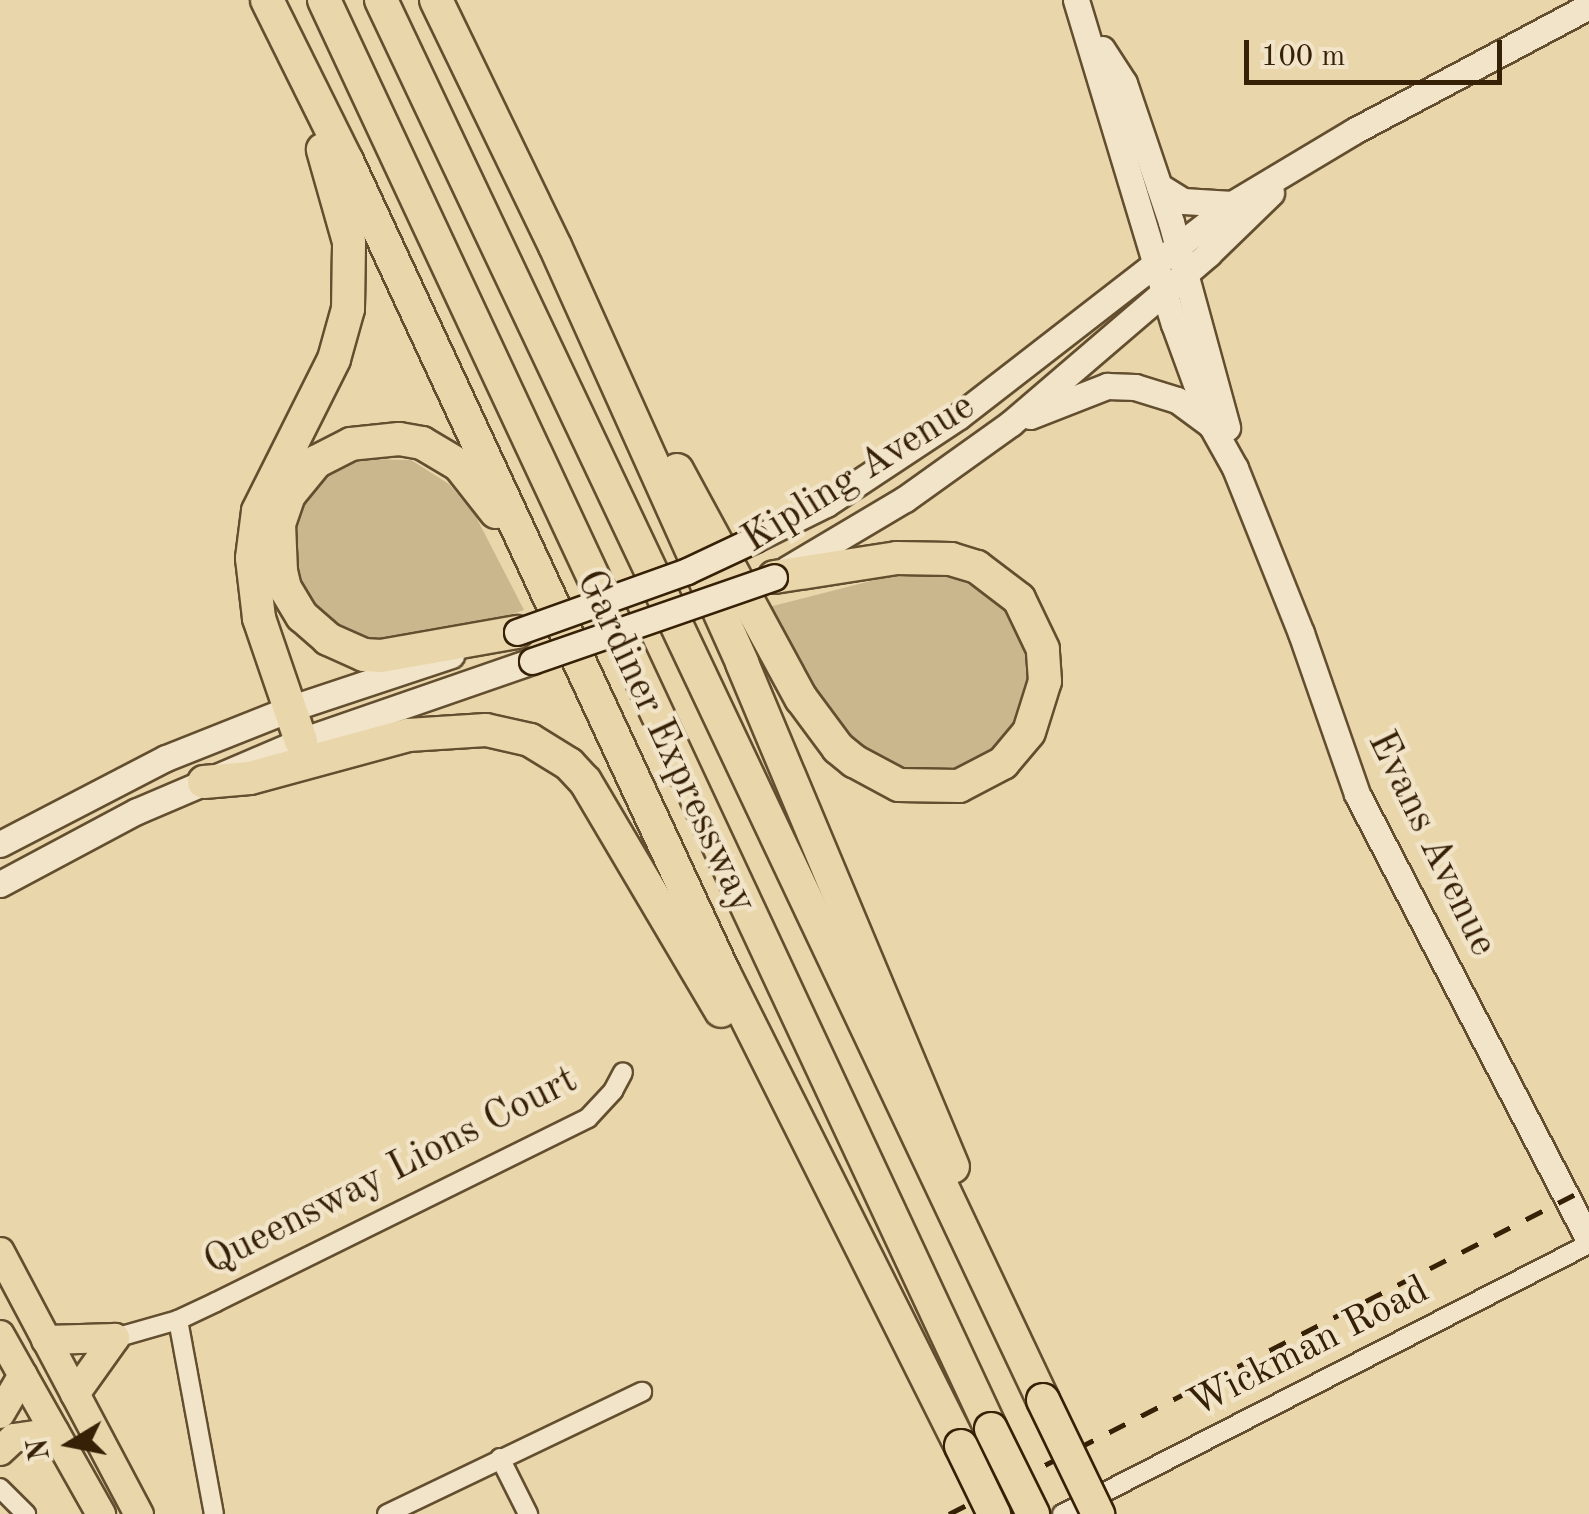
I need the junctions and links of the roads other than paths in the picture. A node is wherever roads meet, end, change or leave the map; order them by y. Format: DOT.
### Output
graph roads {
  1 [pos="267,0"];
  2 [pos="324,0"];
  3 [pos="381,0"];
  4 [pos="436,0"];
  5 [pos="1589,6"];
  6 [pos="1081,12"];
  7 [pos="287,42"];
  8 [pos="1297,168"];
  9 [pos="1159,186"];
  10 [pos="1232,204"];
  11 [pos="1178,244"];
  12 [pos="554,246"];
  13 [pos="1155,263"];
  14 [pos="1186,272"];
  15 [pos="1163,292"];
  16 [pos="1011,423"];
  17 [pos="1211,425"];
  18 [pos="1235,468"];
  19 [pos="540,573"];
  20 [pos="774,577"];
  21 [pos="525,647"];
  22 [pos="290,709"];
  23 [pos="302,740"];
  24 [pos="204,782"];
  25 [pos="0,844"];
  26 [pos="0,884"];
  27 [pos="623,1072"];
  28 [pos="826,1185"];
  29 [pos="1589,1242"];
  30 [pos="0,1252"];
  31 [pos="178,1320"];
  32 [pos="0,1335"];
  33 [pos="115,1338"];
  34 [pos="46,1340"];
  35 [pos="23,1375"];
  36 [pos="642,1392"];
  37 [pos="76,1394"];
  38 [pos="1043,1400"];
  39 [pos="0,1414"];
  40 [pos="55,1432"];
  41 [pos="0,1450"];
  42 [pos="500,1458"];
  43 [pos="0,1488"];
  44 [pos="26,1514"];
  45 [pos="101,1514"];
  46 [pos="138,1514"];
  47 [pos="214,1514"];
  48 [pos="387,1514"];
  49 [pos="528,1514"];
  50 [pos="994,1514"];
  51 [pos="1032,1514"];
  52 [pos="1062,1514"];
  53 [pos="1098,1514"];
  1 -- 7 [label="highway, Gardiner Expressway"];
  2 -- 51 [label="highway, Gardiner Expressway, bridge"];
  3 -- 38 [label="highway, Gardiner Expressway"];
  4 -- 12 [label="highway, Gardiner Expressway"];
  5 -- 8 [label="main road, Kipling Avenue"];
  6 -- 9 [label="main road, Evans Avenue"];
  6 -- 13 [label="main road, Evans Avenue"];
  7 -- 19 [label="highway, Gardiner Expressway"];
  7 -- 22 [label="highway"];
  8 -- 10 [label="main road, Kipling Avenue"];
  8 -- 14 [label="main road, Kipling Avenue"];
  9 -- 10 [label="main road"];
  9 -- 11 [label="main road, Evans Avenue"];
  10 -- 11 [label="main road, Kipling Avenue"];
  11 -- 13 [label="main road, Kipling Avenue"];
  11 -- 14 [label="main road, Evans Avenue"];
  12 -- 20 [label="highway"];
  12 -- 38 [label="highway, Gardiner Expressway"];
  13 -- 15 [label="main road, Evans Avenue"];
  13 -- 21 [label="main road, Kipling Avenue, bridge"];
  14 -- 15 [label="main road, Kipling Avenue"];
  14 -- 18 [label="main road, Evans Avenue"];
  15 -- 16 [label="main road, Kipling Avenue"];
  15 -- 17 [label="main road, Evans Avenue"];
  16 -- 17 [label="main road"];
  16 -- 20 [label="main road, Kipling Avenue"];
  17 -- 18 [label="main road, Evans Avenue"];
  18 -- 29 [label="main road, Evans Avenue"];
  19 -- 21 [label="highway"];
  19 -- 28 [label="highway, Gardiner Expressway"];
  20 -- 21 [label="main road, Kipling Avenue, bridge"];
  21 -- 22 [label="main road, Kipling Avenue"];
  21 -- 23 [label="main road, Kipling Avenue"];
  22 -- 23 [label="highway"];
  22 -- 25 [label="main road, Kipling Avenue"];
  23 -- 24 [label="main road, Kipling Avenue"];
  24 -- 26 [label="main road, Kipling Avenue"];
  24 -- 28 [label="highway"];
  27 -- 31 [label="street, Queensway Lions Court"];
  28 -- 50 [label="highway, Gardiner Expressway, bridge"];
  29 -- 52 [label="street, Wickman Road"];
  30 -- 34 [label="main road"];
  31 -- 33 [label="street, Queensway Lions Court"];
  31 -- 47 [label="street"];
  32 -- 35 [label="main road"];
  33 -- 34 [label="main road"];
  33 -- 37 [label="main road"];
  34 -- 37 [label="main road"];
  35 -- 39 [label="main road"];
  35 -- 40 [label="main road"];
  36 -- 42 [label="street"];
  37 -- 46 [label="main road"];
  38 -- 53 [label="highway, Gardiner Expressway, bridge"];
  40 -- 41 [label="main road"];
  40 -- 45 [label="main road"];
  42 -- 48 [label="street"];
  42 -- 49 [label="street"];
  43 -- 44 [label="street"];
}
